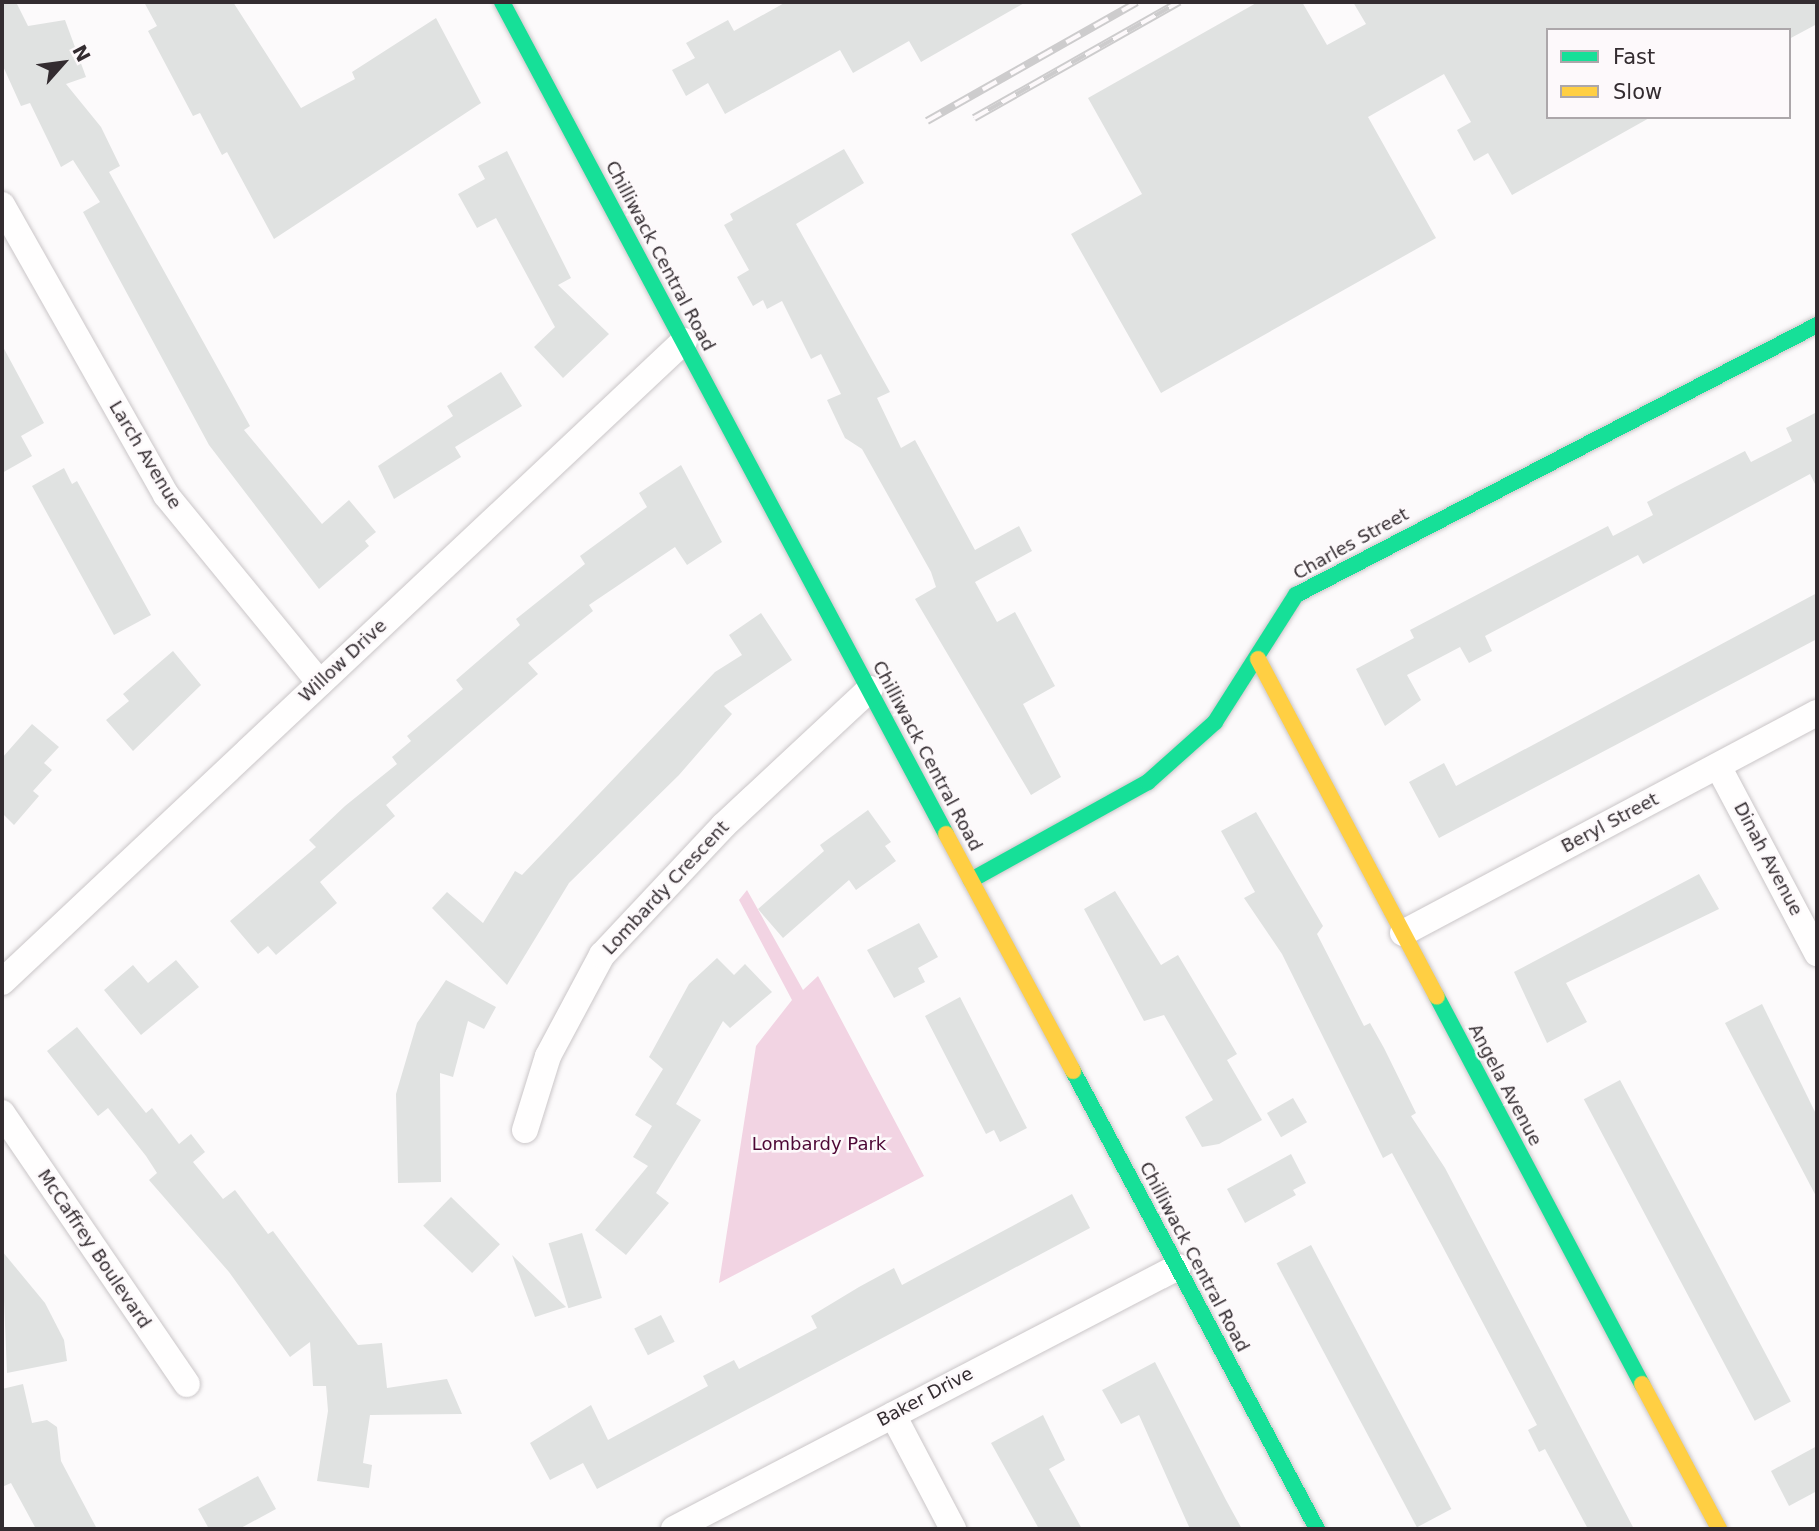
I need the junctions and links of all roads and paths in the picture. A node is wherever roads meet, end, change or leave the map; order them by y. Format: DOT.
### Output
graph roads {
  1 [pos="507,4"];
  2 [pos="2,205"];
  3 [pos="1817,325"];
  4 [pos="684,341"];
  5 [pos="1258,659"];
  6 [pos="320,683"];
  7 [pos="870,689"];
  8 [pos="1817,713"];
  9 [pos="1718,766"];
  10 [pos="971,880"];
  11 [pos="1403,933"];
  12 [pos="1817,953"];
  13 [pos="2,982"];
  14 [pos="2,1113"];
  15 [pos="525,1130"];
  16 [pos="1178,1267"];
  17 [pos="187,1384"];
  18 [pos="893,1415"];
  19 [pos="674,1529"];
  20 [pos="953,1529"];
  21 [pos="1317,1529"];
  22 [pos="1719,1529"];
  1 -- 4 [label="street, Chilliwack Central Road"];
  2 -- 6 [label="street, Larch Avenue"];
  3 -- 5 [label="street, Charles Street"];
  4 -- 6 [label="street, Willow Drive"];
  4 -- 7 [label="street, Chilliwack Central Road"];
  5 -- 10 [label="street, Charles Street"];
  5 -- 11 [label="street, Angela Avenue"];
  6 -- 13 [label="street, Willow Drive"];
  7 -- 10 [label="street, Chilliwack Central Road"];
  7 -- 15 [label="street, Lombardy Crescent"];
  8 -- 9 [label="street, Beryl Street"];
  9 -- 11 [label="street, Beryl Street"];
  9 -- 12 [label="street, Dinah Avenue"];
  10 -- 16 [label="street, Chilliwack Central Road"];
  11 -- 22 [label="street, Angela Avenue"];
  14 -- 17 [label="street, McCaffrey Boulevard"];
  16 -- 18 [label="street, Baker Drive"];
  16 -- 21 [label="street, Chilliwack Central Road"];
  18 -- 19 [label="street, Baker Drive"];
  18 -- 20 [label="street"];
}
